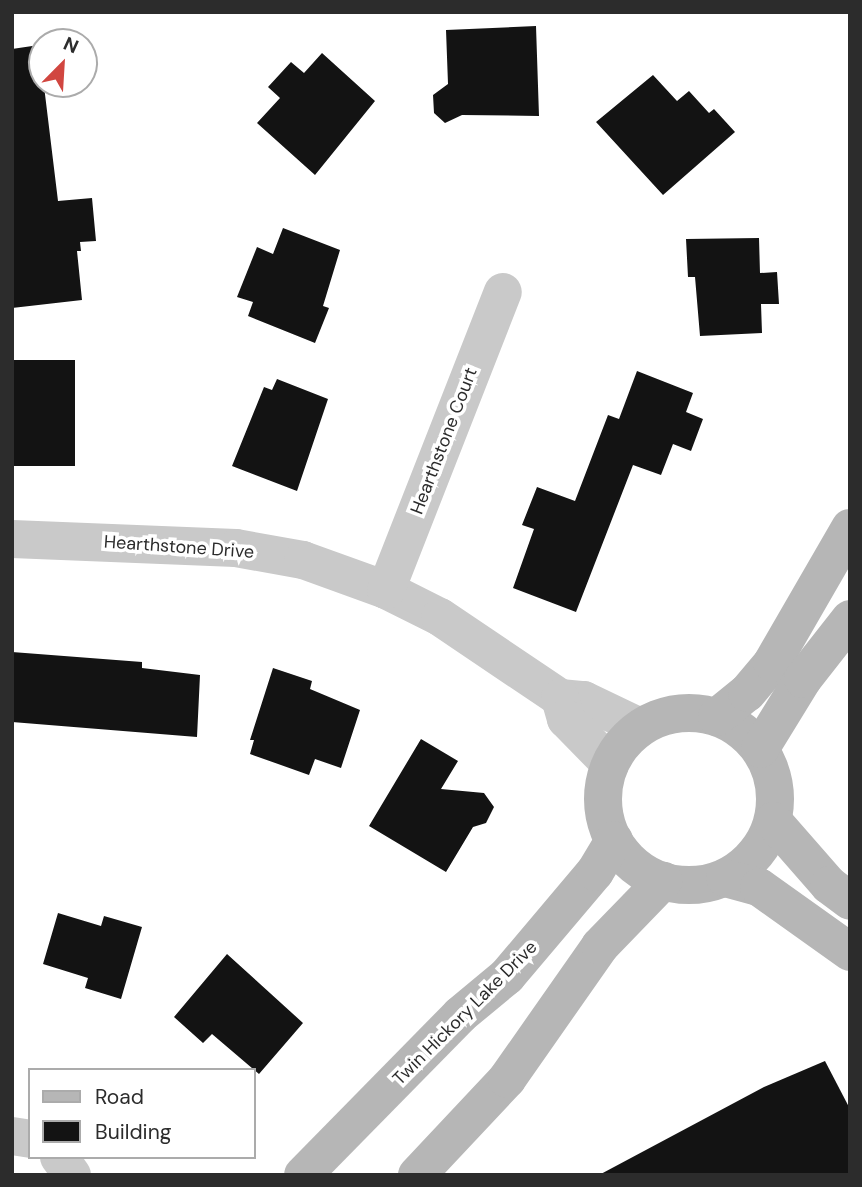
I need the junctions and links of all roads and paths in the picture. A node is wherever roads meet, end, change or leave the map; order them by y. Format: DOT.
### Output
graph roads {
  1 [pos="503,292"];
  2 [pos="850,528"];
  3 [pos="12,539"];
  4 [pos="386,590"];
  5 [pos="850,620"];
  6 [pos="560,698"];
  7 [pos="717,717"];
  8 [pos="640,727"];
  9 [pos="761,749"];
  10 [pos="611,764"];
  11 [pos="773,821"];
  12 [pos="614,840"];
  13 [pos="725,878"];
  14 [pos="663,881"];
  15 [pos="850,901"];
  16 [pos="850,952"];
  17 [pos="60,1159"];
  18 [pos="72,1175"];
  19 [pos="303,1175"];
  20 [pos="417,1175"];
  1 -- 4 [label="street, Hearthstone Court"];
  2 -- 7 [label="street"];
  3 -- 4 [label="street, Hearthstone Drive"];
  4 -- 6 [label="street, Hearthstone Drive"];
  5 -- 9 [label="street"];
  6 -- 8 [label="street, Hearthstone Drive"];
  6 -- 10 [label="street, Hearthstone Drive"];
  7 -- 8 [label="street"];
  7 -- 9 [label="street"];
  8 -- 10 [label="street"];
  9 -- 11 [label="street"];
  10 -- 12 [label="street"];
  11 -- 13 [label="street"];
  11 -- 15 [label="street"];
  12 -- 14 [label="street"];
  12 -- 19 [label="street, Twin Hickory Lake Drive"];
  13 -- 14 [label="street"];
  13 -- 16 [label="street"];
  14 -- 20 [label="street"];
  17 -- 18 [label="street"];
}
